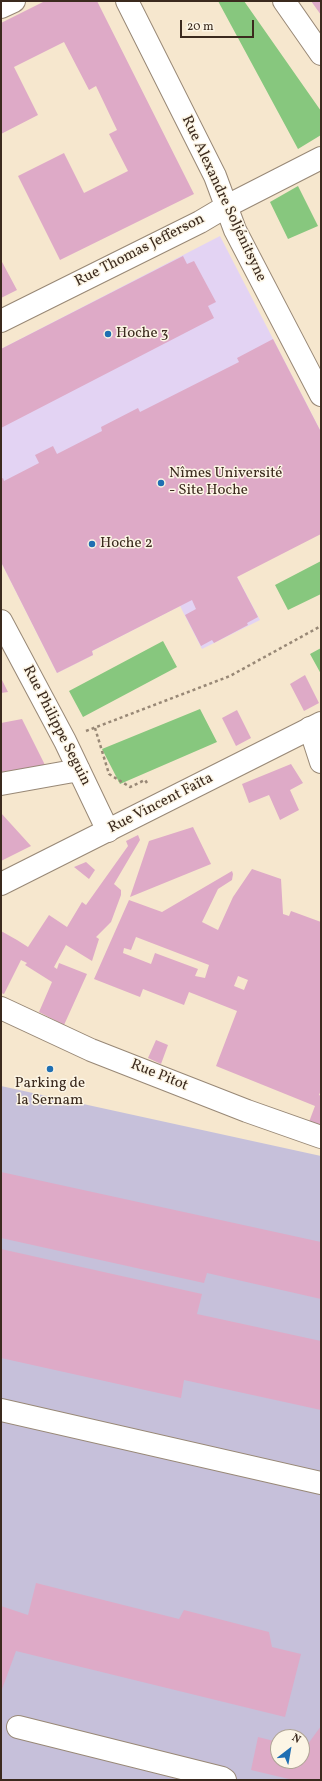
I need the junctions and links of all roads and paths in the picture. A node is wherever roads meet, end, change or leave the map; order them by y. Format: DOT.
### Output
graph roads {
  1 [pos="14,1"];
  2 [pos="128,1"];
  3 [pos="284,1"];
  4 [pos="1,7"];
  5 [pos="321,54"];
  6 [pos="321,158"];
  7 [pos="227,206"];
  8 [pos="1,322"];
  9 [pos="321,395"];
  10 [pos="1,621"];
  11 [pos="321,626"];
  12 [pos="316,725"];
  13 [pos="95,728"];
  14 [pos="65,741"];
  15 [pos="321,762"];
  16 [pos="79,770"];
  17 [pos="1,784"];
  18 [pos="148,786"];
  19 [pos="108,832"];
  20 [pos="1,884"];
  21 [pos="1,1008"];
  22 [pos="321,1137"];
  23 [pos="1,1410"];
  24 [pos="321,1483"];
  25 [pos="18,1727"];
  26 [pos="226,1780"];
  1 -- 4 [label="street"];
  2 -- 7 [label="street, Rue Alexandre Soljénitsyne"];
  3 -- 5 [label="street"];
  6 -- 7 [label="street, Rue Thomas Jefferson"];
  7 -- 8 [label="street, Rue Thomas Jefferson"];
  7 -- 9 [label="street, Rue Alexandre Soljénitsyne"];
  10 -- 14 [label="street, Rue Philippe Seguin"];
  11 -- 13 [label="path"];
  12 -- 15 [label="street"];
  12 -- 19 [label="street, Rue Vincent Faïta"];
  13 -- 14 [label="path"];
  13 -- 18 [label="path"];
  14 -- 16 [label="street, Rue Philippe Seguin"];
  16 -- 17 [label="street"];
  16 -- 19 [label="street, Rue Philippe Seguin"];
  19 -- 20 [label="street, Rue Vincent Faïta"];
  21 -- 22 [label="street, Rue Pitot"];
  23 -- 24 [label="street"];
  25 -- 26 [label="street"];
}
